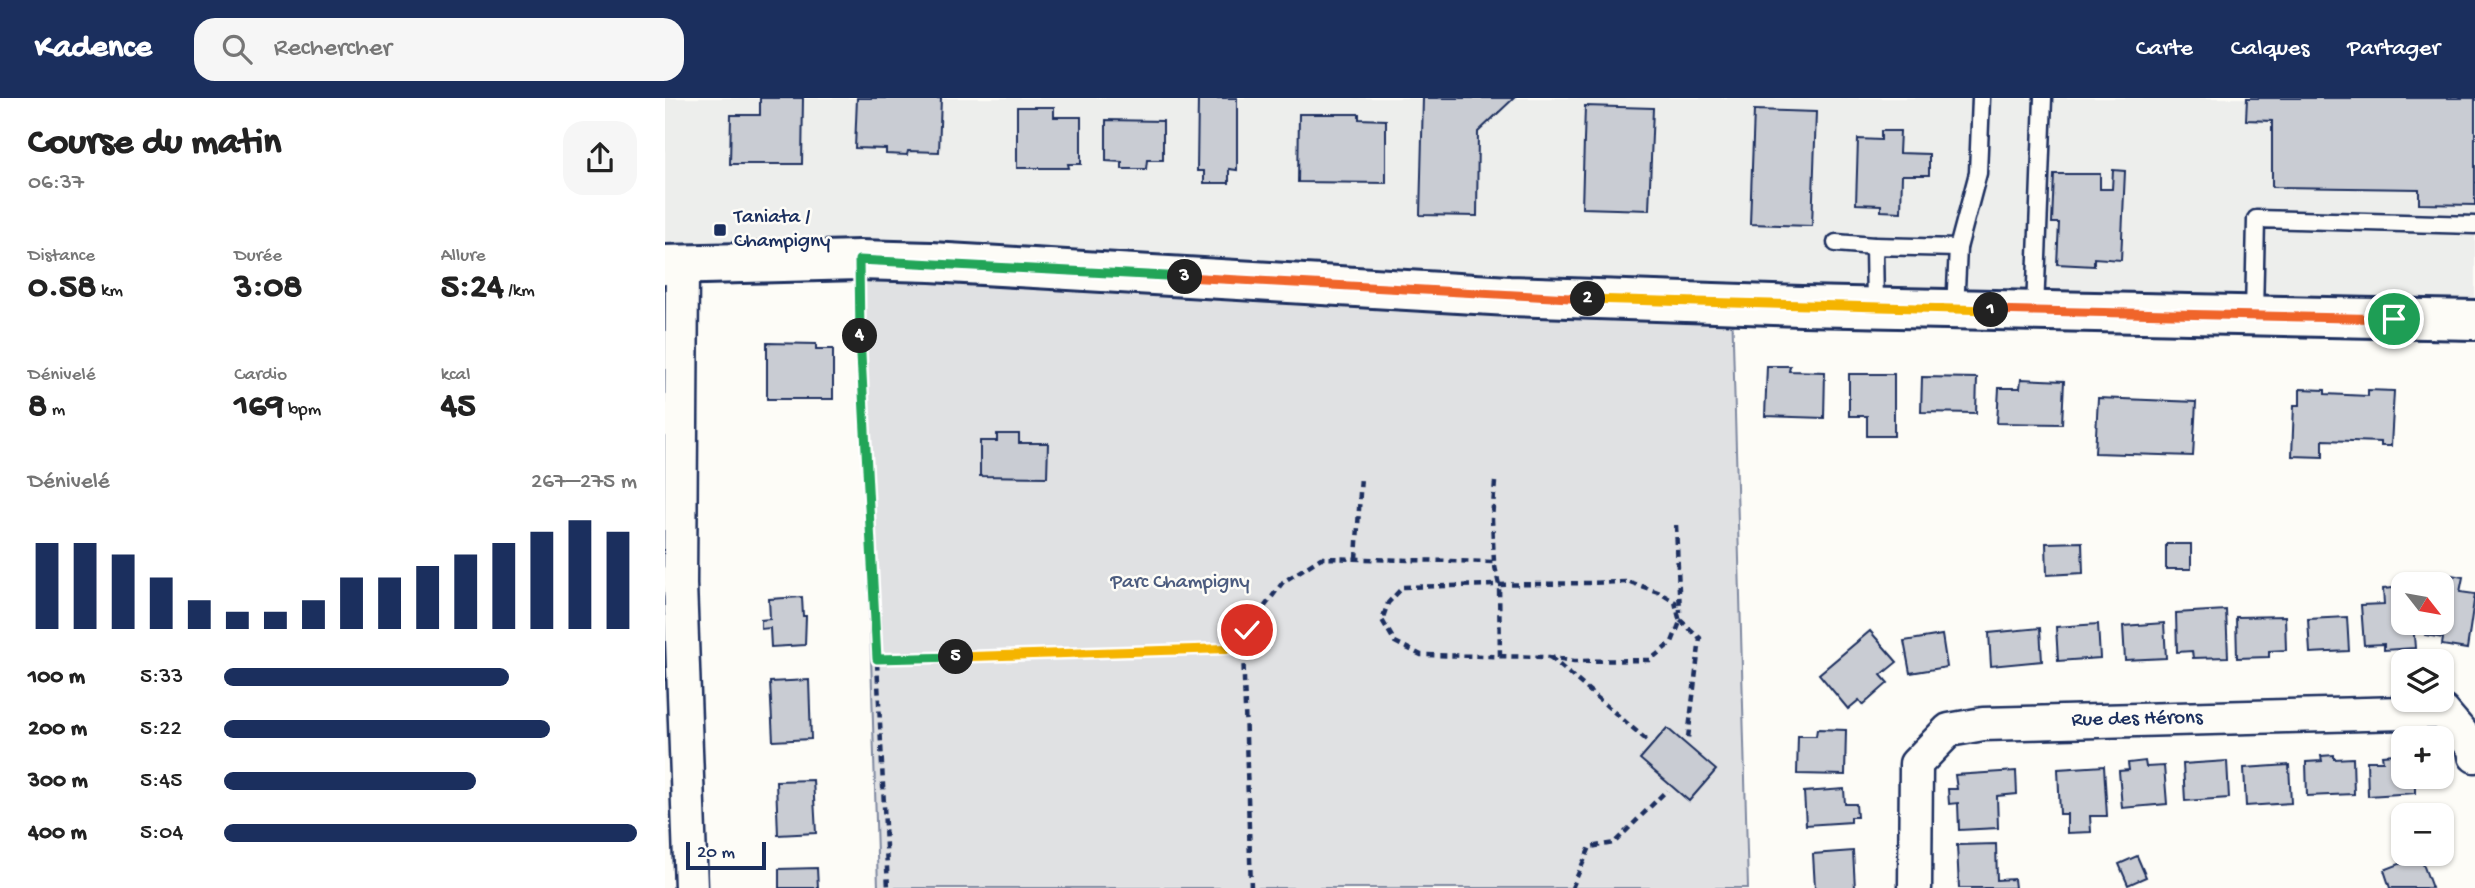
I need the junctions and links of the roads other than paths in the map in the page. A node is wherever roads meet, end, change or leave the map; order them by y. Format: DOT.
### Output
graph roads {
  1 [pos="1981,98"];
  2 [pos="2043,98"];
  3 [pos="2475,225"];
  4 [pos="1836,243"];
  5 [pos="1874,246"];
  6 [pos="1958,248"];
  7 [pos="674,266"];
  8 [pos="1875,306"];
  9 [pos="1955,309"];
  10 [pos="2035,311"];
  11 [pos="2254,316"];
  12 [pos="2475,320"];
  13 [pos="673,584"];
  14 [pos="2475,755"];
  15 [pos="691,888"];
  16 [pos="1915,888"];
  1 -- 6 [label="lane"];
  2 -- 10 [label="lane"];
  3 -- 11 [label="lane"];
  4 -- 5 [label="lane"];
  5 -- 6 [label="lane"];
  5 -- 8 [label="lane"];
  6 -- 9 [label="lane"];
  7 -- 8 [label="main road"];
  7 -- 13 [label="street"];
  8 -- 9 [label="main road"];
  9 -- 10 [label="main road"];
  10 -- 11 [label="main road"];
  11 -- 12 [label="main road"];
  13 -- 15 [label="street"];
  14 -- 16 [label="street, Rue des Hérons"];
}
